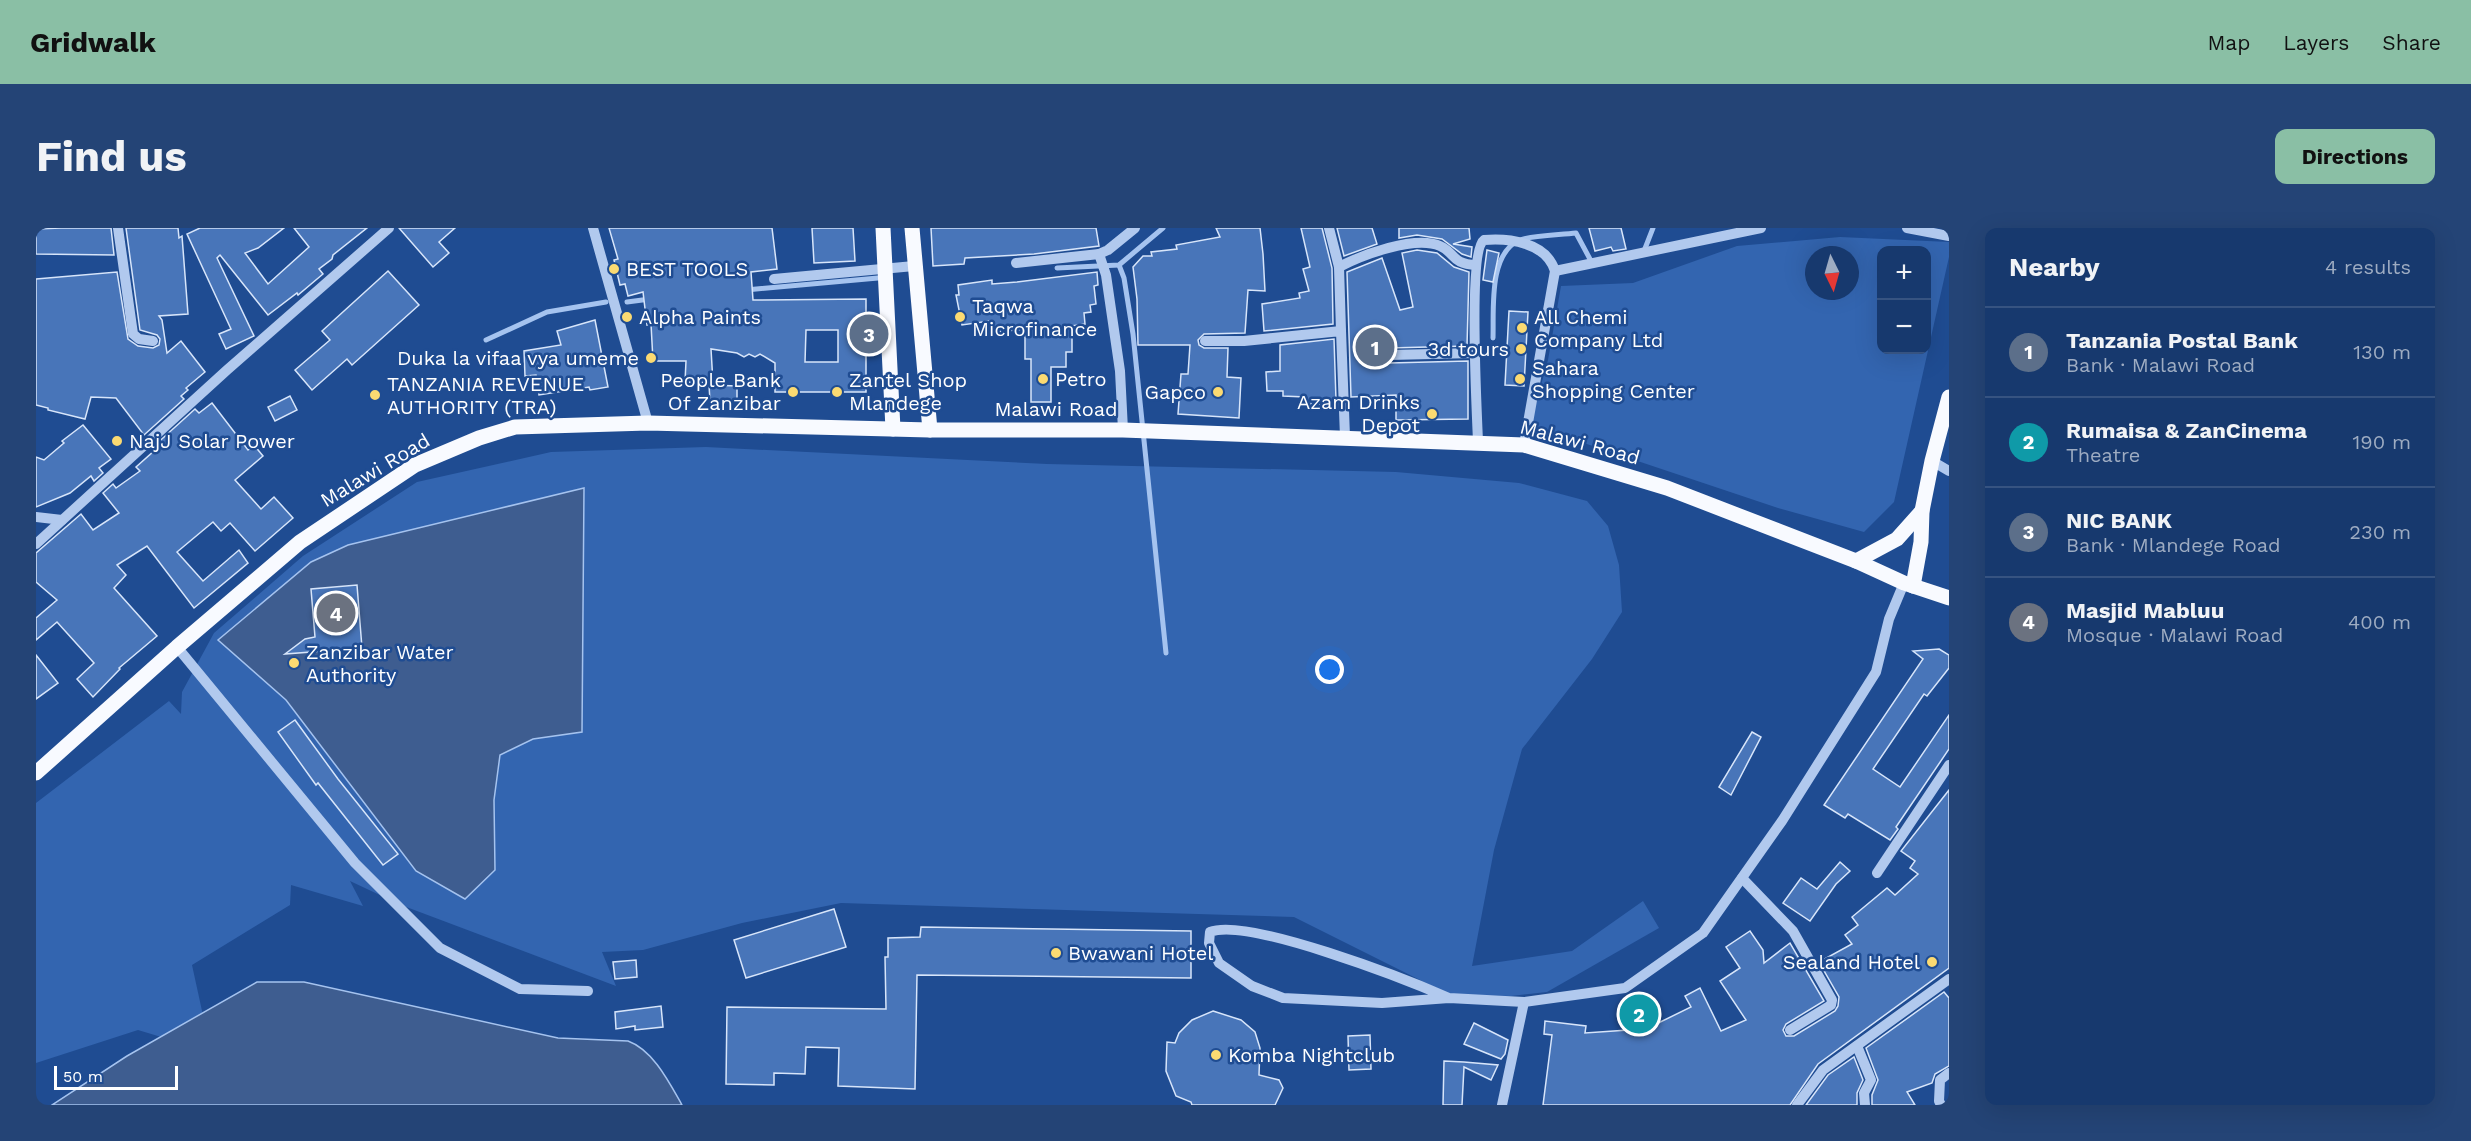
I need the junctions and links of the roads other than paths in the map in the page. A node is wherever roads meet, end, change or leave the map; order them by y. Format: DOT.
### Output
graph roads {
  1 [pos="118,228"];
  2 [pos="389,228"];
  3 [pos="593,228"];
  4 [pos="883,228"];
  5 [pos="912,228"];
  6 [pos="1135,228"];
  7 [pos="1329,228"];
  8 [pos="1761,228"];
  9 [pos="1907,228"];
  10 [pos="1949,236"];
  11 [pos="1101,257"];
  12 [pos="1016,263"];
  13 [pos="1476,265"];
  14 [pos="914,266"];
  15 [pos="1339,267"];
  16 [pos="886,269"];
  17 [pos="1555,271"];
  18 [pos="774,279"];
  19 [pos="1341,331"];
  20 [pos="153,341"];
  21 [pos="1204,341"];
  22 [pos="1475,353"];
  23 [pos="1389,355"];
  24 [pos="1949,397"];
  25 [pos="648,423"];
  26 [pos="893,429"];
  27 [pos="930,430"];
  28 [pos="1123,430"];
  29 [pos="1345,437"];
  30 [pos="1478,442"];
  31 [pos="1524,445"];
  32 [pos="1932,461"];
  33 [pos="1949,471"];
  34 [pos="1922,511"];
  35 [pos="36,517"];
  36 [pos="62,520"];
  37 [pos="36,544"];
  38 [pos="1856,561"];
  39 [pos="1909,584"];
  40 [pos="1949,598"];
  41 [pos="177,647"];
  42 [pos="1949,765"];
  43 [pos="36,773"];
  44 [pos="1877,873"];
  45 [pos="1742,878"];
  46 [pos="1949,979"];
  47 [pos="588,991"];
  48 [pos="1449,998"];
  49 [pos="1524,1002"];
  50 [pos="1791,1030"];
  51 [pos="1857,1046"];
  52 [pos="1949,1073"];
  53 [pos="1502,1105"];
  54 [pos="1797,1105"];
  55 [pos="1865,1105"];
  56 [pos="1941,1105"];
  1 -- 20 [label="street"];
  2 -- 36 [label="street"];
  3 -- 25 [label="street"];
  4 -- 16 [label="main road"];
  5 -- 14 [label="main road"];
  6 -- 11 [label="street"];
  7 -- 15 [label="street"];
  8 -- 17 [label="street"];
  9 -- 10 [label="street"];
  11 -- 12 [label="street"];
  11 -- 28 [label="street"];
  13 -- 15 [label="street"];
  13 -- 17 [label="street"];
  13 -- 22 [label="street"];
  14 -- 16 [label="street"];
  14 -- 27 [label="main road"];
  15 -- 19 [label="street"];
  16 -- 18 [label="street"];
  16 -- 26 [label="main road"];
  17 -- 31 [label="street"];
  19 -- 21 [label="street"];
  19 -- 29 [label="street"];
  22 -- 23 [label="street"];
  22 -- 30 [label="street"];
  24 -- 32 [label="main road"];
  25 -- 26 [label="main road, Malawi Road"];
  25 -- 41 [label="main road, Malawi Road"];
  26 -- 27 [label="main road, Malawi Road"];
  27 -- 28 [label="main road, Malawi Road"];
  28 -- 29 [label="main road, Malawi Road"];
  29 -- 30 [label="main road, Malawi Road"];
  30 -- 31 [label="main road, Malawi Road"];
  31 -- 38 [label="main road, Malawi Road"];
  32 -- 33 [label="street"];
  32 -- 34 [label="main road"];
  34 -- 38 [label="main road"];
  34 -- 39 [label="main road"];
  35 -- 36 [label="street"];
  36 -- 37 [label="street"];
  38 -- 39 [label="main road, Malawi Road"];
  39 -- 40 [label="main road, Malawi Road"];
  39 -- 45 [label="street"];
  41 -- 43 [label="main road, Malawi Road"];
  41 -- 47 [label="street"];
  42 -- 44 [label="street"];
  45 -- 49 [label="street"];
  45 -- 50 [label="street"];
  46 -- 51 [label="street"];
  48 -- 48 [label="street"];
  48 -- 49 [label="street"];
  49 -- 53 [label="street"];
  51 -- 54 [label="street"];
  51 -- 55 [label="street"];
  52 -- 56 [label="street"];
}
